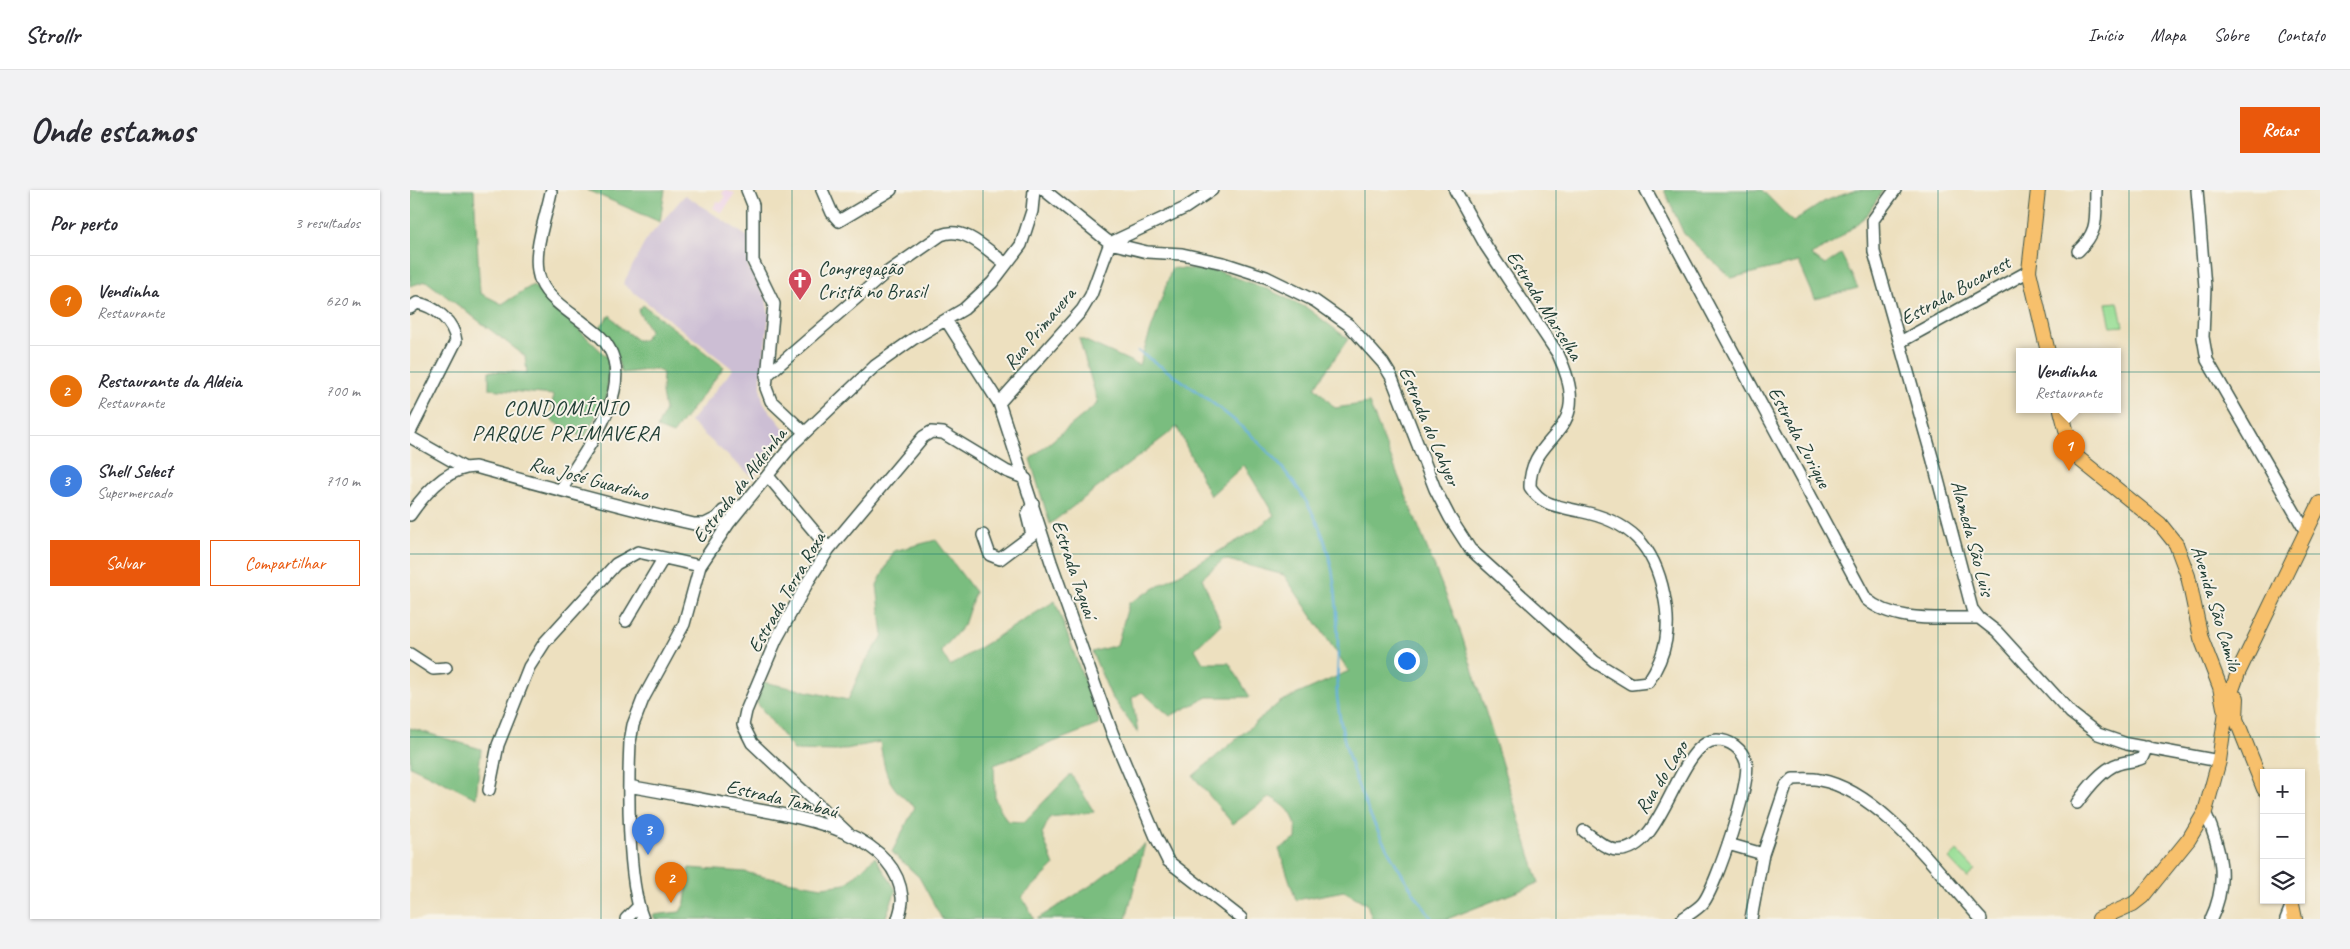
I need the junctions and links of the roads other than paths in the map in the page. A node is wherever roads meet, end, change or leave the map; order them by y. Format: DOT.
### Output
graph roads {
  1 [pos="747,190"];
  2 [pos="822,190"];
  3 [pos="891,190"];
  4 [pos="1034,190"];
  5 [pos="1044,190"];
  6 [pos="1212,190"];
  7 [pos="1646,190"];
  8 [pos="1895,190"];
  9 [pos="2038,190"];
  10 [pos="2096,190"];
  11 [pos="2197,190"];
  12 [pos="1457,191"];
  13 [pos="552,192"];
  14 [pos="1110,243"];
  15 [pos="2078,251"];
  16 [pos="1006,264"];
  17 [pos="2029,271"];
  18 [pos="410,308"];
  19 [pos="946,320"];
  20 [pos="1900,342"];
  21 [pos="2047,348"];
  22 [pos="766,376"];
  23 [pos="999,403"];
  24 [pos="2062,413"];
  25 [pos="410,432"];
  26 [pos="804,432"];
  27 [pos="410,437"];
  28 [pos="463,467"];
  29 [pos="768,476"];
  30 [pos="1026,479"];
  31 [pos="562,489"];
  32 [pos="1033,503"];
  33 [pos="2320,503"];
  34 [pos="743,505"];
  35 [pos="410,515"];
  36 [pos="717,518"];
  37 [pos="729,523"];
  38 [pos="2306,532"];
  39 [pos="983,535"];
  40 [pos="828,549"];
  41 [pos="663,559"];
  42 [pos="700,566"];
  43 [pos="1979,618"];
  44 [pos="626,621"];
  45 [pos="410,654"];
  46 [pos="446,668"];
  47 [pos="1648,682"];
  48 [pos="2229,701"];
  49 [pos="2147,747"];
  50 [pos="2219,761"];
  51 [pos="2260,779"];
  52 [pos="629,786"];
  53 [pos="489,790"];
  54 [pos="2077,803"];
  55 [pos="2206,812"];
  56 [pos="1584,831"];
  57 [pos="848,833"];
  58 [pos="1728,844"];
  59 [pos="1763,854"];
  60 [pos="2291,904"];
  61 [pos="2292,904"];
  62 [pos="638,907"];
  63 [pos="1241,918"];
  64 [pos="626,919"];
  65 [pos="643,919"];
  66 [pos="898,919"];
  67 [pos="1682,919"];
  68 [pos="1751,919"];
  69 [pos="1981,919"];
  70 [pos="2099,919"];
  71 [pos="2211,919"];
  72 [pos="2286,919"];
  73 [pos="2295,919"];
  1 -- 22 [label="street"];
  2 -- 3 [label="street"];
  4 -- 16 [label="street, Estrada da Aldeinha"];
  5 -- 14 [label="street, Estrada do Lahyer"];
  6 -- 14 [label="street"];
  7 -- 43 [label="street, Estrada Zurique"];
  8 -- 20 [label="street, Alameda São Luis"];
  9 -- 17 [label="main road"];
  10 -- 15 [label="street"];
  11 -- 38 [label="street"];
  12 -- 47 [label="street, Estrada Marselha"];
  13 -- 31 [label="street"];
  14 -- 23 [label="street, Rua Primavera"];
  14 -- 47 [label="street, Estrada do Lahyer"];
  16 -- 19 [label="street, Estrada da Aldeinha"];
  16 -- 22 [label="street"];
  17 -- 20 [label="street, Estrada Bucarest"];
  17 -- 21 [label="main road"];
  18 -- 25 [label="street"];
  19 -- 23 [label="street, Estrada Taguaí"];
  19 -- 26 [label="street, Estrada da Aldeinha"];
  20 -- 43 [label="street, Alameda São Luis"];
  22 -- 26 [label="street"];
  23 -- 30 [label="street, Estrada Taguaí"];
  24 -- 48 [label="main road, Avenida São Camilo"];
  26 -- 29 [label="street, Estrada da Aldeinha"];
  27 -- 28 [label="street"];
  28 -- 31 [label="street, Rua José Guardino"];
  28 -- 35 [label="street"];
  29 -- 34 [label="street, Estrada da Aldeinha"];
  29 -- 40 [label="street"];
  30 -- 32 [label="street, Estrada Taguaí"];
  30 -- 40 [label="street, Estrada Terra Roxa"];
  31 -- 36 [label="street, Rua José Guardino"];
  32 -- 39 [label="street"];
  32 -- 63 [label="street, Estrada Taguaí"];
  33 -- 38 [label="main road"];
  34 -- 36 [label="street, Rua José Guardino"];
  34 -- 37 [label="street, Estrada da Aldeinha"];
  36 -- 37 [label="street"];
  37 -- 42 [label="street, Estrada da Aldeinha"];
  38 -- 48 [label="main road"];
  40 -- 57 [label="street, Estrada Terra Roxa"];
  41 -- 42 [label="street"];
  41 -- 44 [label="street"];
  41 -- 53 [label="street"];
  42 -- 52 [label="street, Estrada da Aldeinha"];
  43 -- 49 [label="street, Alameda São Luis"];
  45 -- 46 [label="street"];
  48 -- 50 [label="main road"];
  48 -- 51 [label="main road, Avenida São Camilo"];
  49 -- 50 [label="street, Alameda São Luis"];
  49 -- 54 [label="street"];
  50 -- 55 [label="main road"];
  52 -- 57 [label="street, Estrada Tambaú"];
  52 -- 62 [label="street, Estrada da Aldeinha"];
  55 -- 70 [label="main road"];
  55 -- 71 [label="street"];
  56 -- 58 [label="street, Rua do Lago"];
  57 -- 66 [label="street, Estrada Tambaú"];
  58 -- 59 [label="street"];
  58 -- 67 [label="street, Rua do Lago"];
  59 -- 68 [label="street"];
  59 -- 69 [label="street"];
  60 -- 72 [label="street"];
  61 -- 73 [label="main road"];
  62 -- 64 [label="street"];
  62 -- 65 [label="street, Estrada da Aldeinha"];
}
